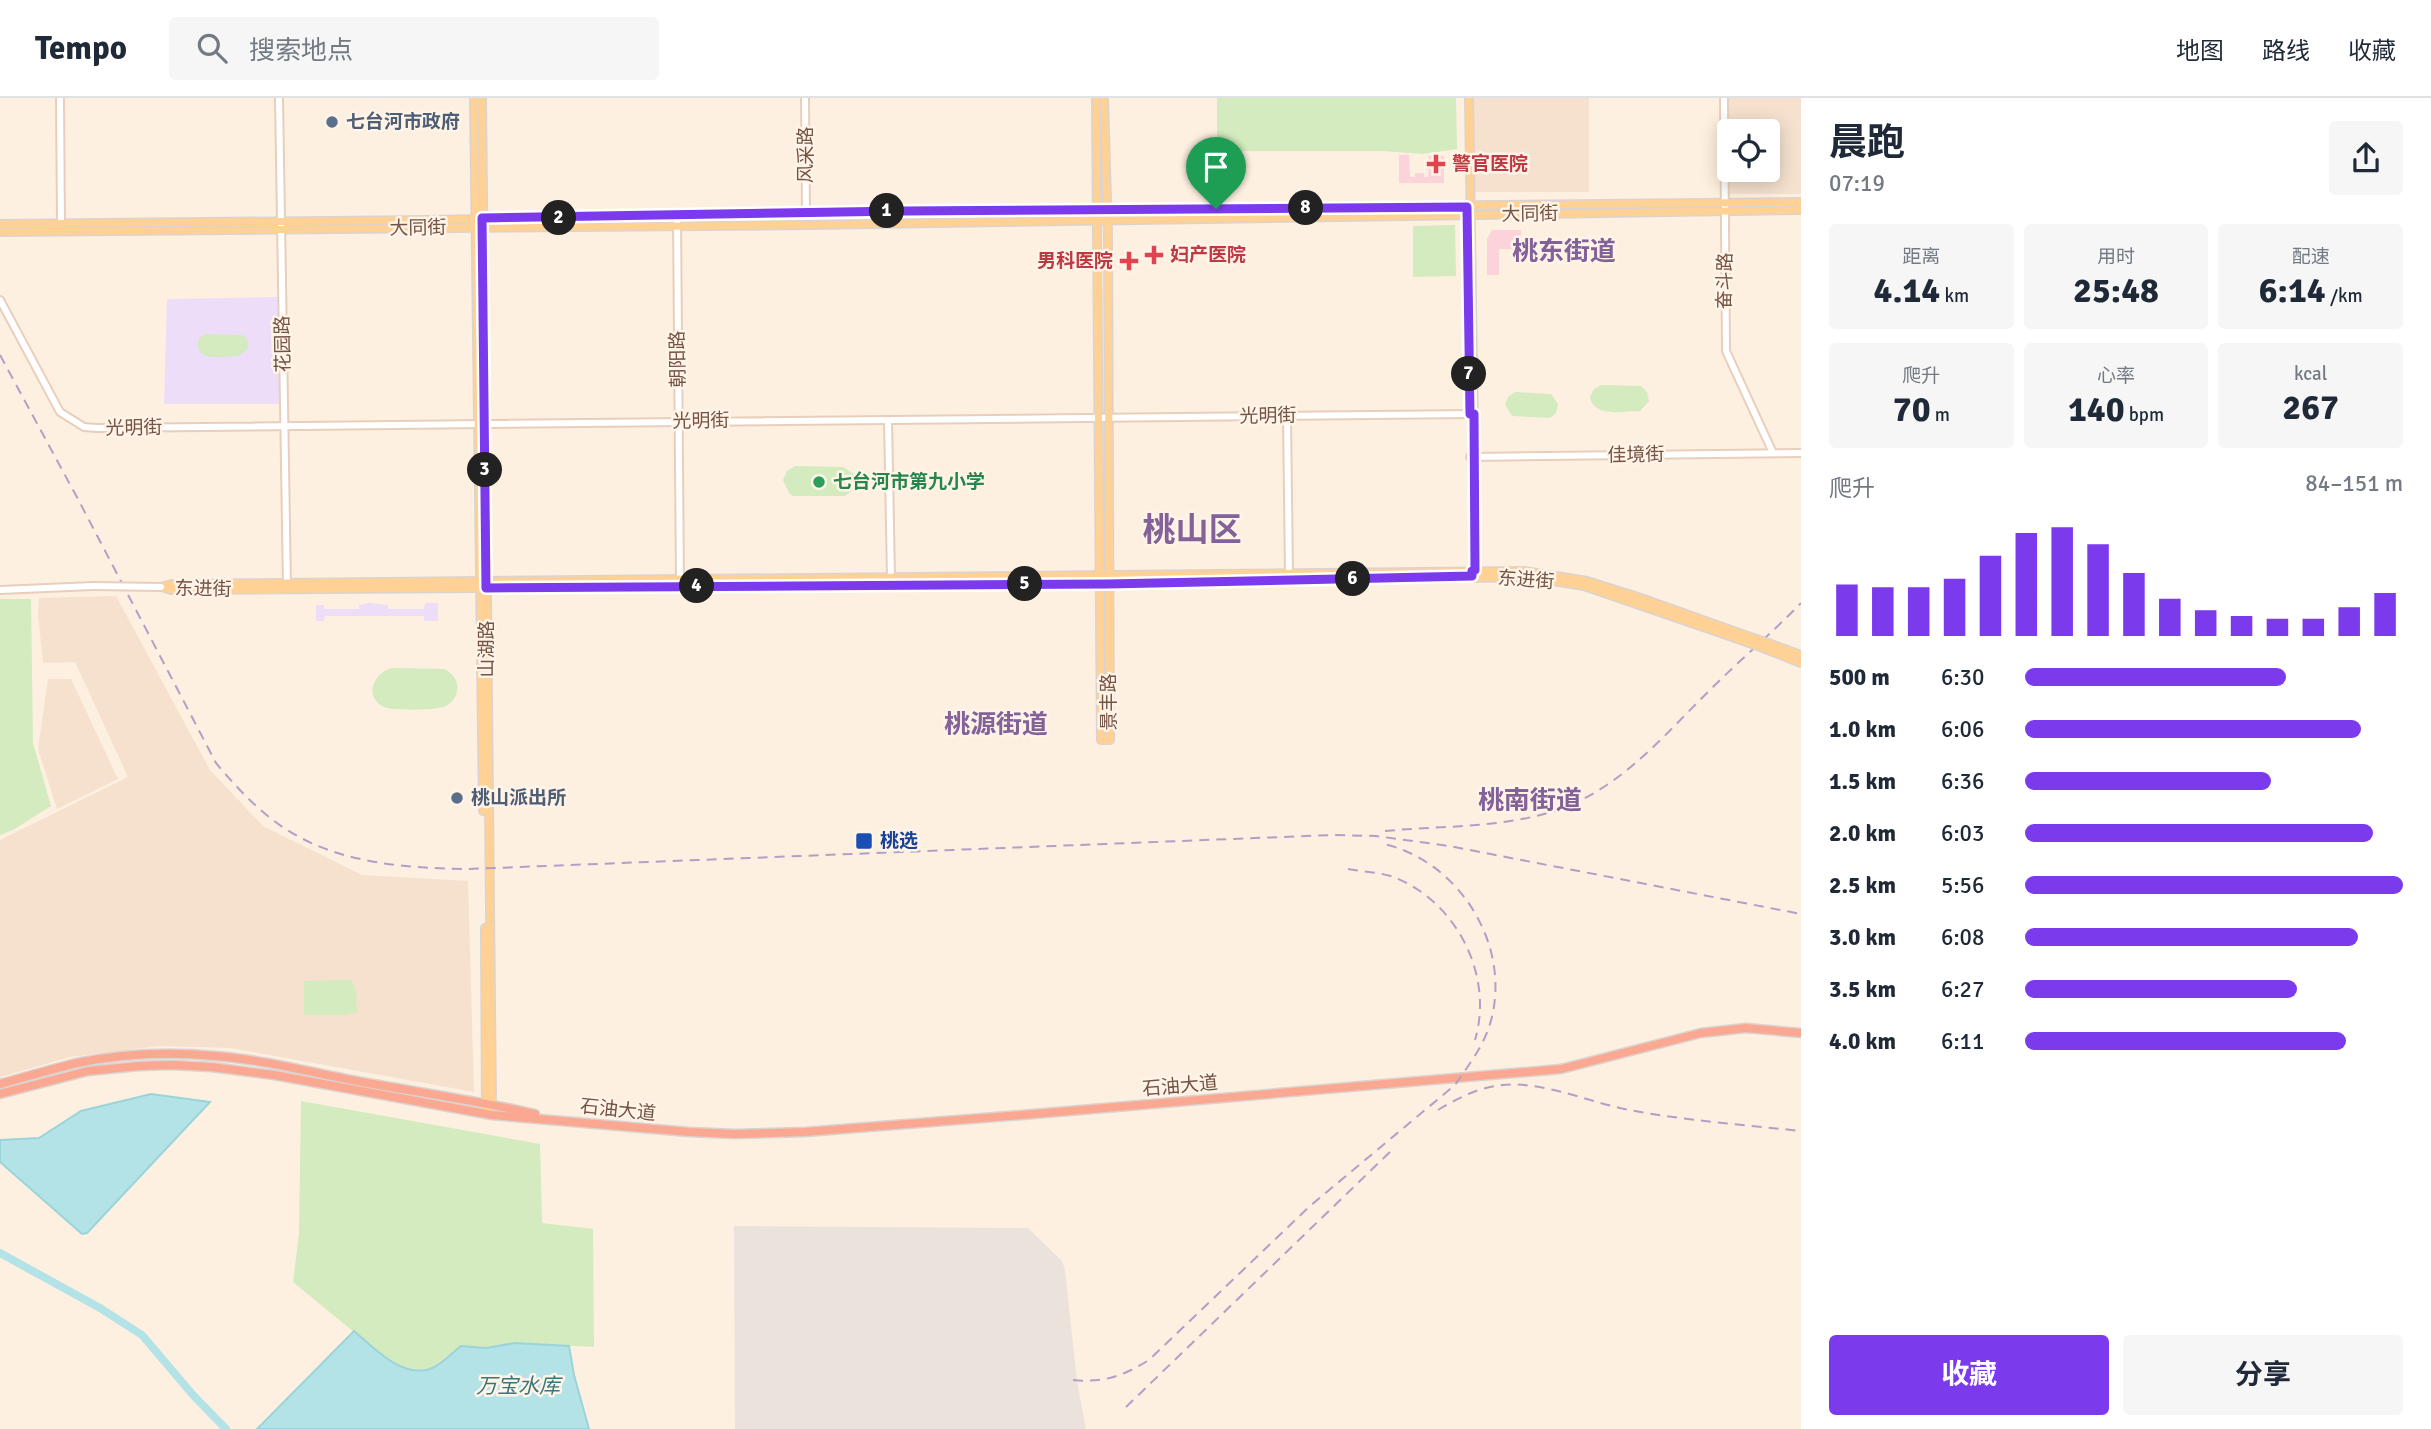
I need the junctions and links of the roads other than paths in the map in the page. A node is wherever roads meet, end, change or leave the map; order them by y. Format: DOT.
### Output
graph roads {
  1 [pos="60,98"];
  2 [pos="279,98"];
  3 [pos="474,98"];
  4 [pos="482,98"];
  5 [pos="805,98"];
  6 [pos="1096,98"];
  7 [pos="1104,98"];
  8 [pos="1467,98"];
  9 [pos="1724,98"];
  10 [pos="1801,202"];
  11 [pos="1726,208"];
  12 [pos="1107,210"];
  13 [pos="1801,210"];
  14 [pos="1095,211"];
  15 [pos="1470,211"];
  16 [pos="806,212"];
  17 [pos="677,215"];
  18 [pos="479,218"];
  19 [pos="1095,220"];
  20 [pos="1108,220"];
  21 [pos="0,223"];
  22 [pos="61,223"];
  23 [pos="281,225"];
  24 [pos="677,226"];
  25 [pos="479,228"];
  26 [pos="0,232"];
  27 [pos="0,300"];
  28 [pos="1472,414"];
  29 [pos="1287,416"];
  30 [pos="1103,417"];
  31 [pos="888,420"];
  32 [pos="679,422"];
  33 [pos="482,423"];
  34 [pos="284,426"];
  35 [pos="1773,453"];
  36 [pos="1801,453"];
  37 [pos="1472,457"];
  38 [pos="1289,574"];
  39 [pos="1474,574"];
  40 [pos="891,578"];
  41 [pos="1104,580"];
  42 [pos="680,583"];
  43 [pos="483,584"];
  44 [pos="287,586"];
  45 [pos="161,587"];
  46 [pos="0,590"];
  47 [pos="1765,646"];
  48 [pos="1801,655"];
  49 [pos="1801,663"];
  50 [pos="1801,1033"];
  51 [pos="0,1084"];
  52 [pos="0,1094"];
  53 [pos="489,1104"];
  54 [pos="489,1114"];
  55 [pos="558,1120"];
  1 -- 22 [label="street"];
  2 -- 23 [label="street, 花园路"];
  3 -- 18 [label="main road, 山湖路"];
  4 -- 18 [label="main road, 山湖路"];
  5 -- 16 [label="street, 风采路"];
  6 -- 14 [label="main road, 景丰路"];
  7 -- 12 [label="main road, 景丰路"];
  8 -- 15 [label="main road"];
  9 -- 11 [label="street, 奋斗路"];
  10 -- 11 [label="main road, 大同街"];
  11 -- 13 [label="main road, 大同街"];
  11 -- 15 [label="main road, 大同街"];
  11 -- 35 [label="street, 奋斗路"];
  12 -- 14 [label="main road, 大同街"];
  12 -- 15 [label="main road, 大同街"];
  12 -- 20 [label="main road, 景丰路"];
  14 -- 16 [label="main road, 大同街"];
  14 -- 19 [label="main road, 景丰路"];
  15 -- 20 [label="main road, 大同街"];
  15 -- 28 [label="main road"];
  16 -- 17 [label="main road, 大同街"];
  17 -- 18 [label="main road, 大同街"];
  17 -- 24 [label="street, 朝阳路"];
  18 -- 23 [label="main road, 大同街"];
  18 -- 25 [label="main road, 山湖路"];
  19 -- 20 [label="main road, 大同街"];
  19 -- 24 [label="main road, 大同街"];
  19 -- 30 [label="main road, 景丰路"];
  20 -- 30 [label="main road, 景丰路"];
  21 -- 22 [label="main road, 大同街"];
  22 -- 23 [label="main road, 大同街"];
  23 -- 25 [label="main road, 大同街"];
  23 -- 26 [label="main road, 大同街"];
  23 -- 34 [label="street, 花园路"];
  24 -- 25 [label="main road, 大同街"];
  24 -- 32 [label="street, 朝阳路"];
  25 -- 33 [label="main road, 山湖路"];
  27 -- 34 [label="street, 光明街"];
  28 -- 29 [label="street, 光明街"];
  28 -- 37 [label="main road"];
  29 -- 30 [label="street, 光明街"];
  29 -- 38 [label="street"];
  30 -- 31 [label="street, 光明街"];
  30 -- 41 [label="main road, 景丰路"];
  31 -- 32 [label="street, 光明街"];
  31 -- 40 [label="street"];
  32 -- 33 [label="street, 光明街"];
  32 -- 42 [label="street, 朝阳路"];
  33 -- 34 [label="street, 光明街"];
  33 -- 43 [label="main road, 山湖路"];
  34 -- 44 [label="street, 花园路"];
  35 -- 36 [label="street, 佳境街"];
  35 -- 37 [label="street, 佳境街"];
  37 -- 39 [label="main road"];
  38 -- 39 [label="main road, 东进街"];
  38 -- 41 [label="main road, 东进街"];
  39 -- 41 [label="main road, 东进街"];
  39 -- 47 [label="main road, 东进街, bridge"];
  40 -- 41 [label="main road, 东进街"];
  40 -- 42 [label="main road, 东进街"];
  41 -- 41 [label="main road, 景丰路"];
  41 -- 42 [label="main road, 东进街"];
  42 -- 43 [label="main road, 东进街"];
  43 -- 44 [label="main road, 东进街"];
  43 -- 53 [label="main road, 山湖路"];
  44 -- 45 [label="main road, 东进街"];
  45 -- 46 [label="street, bridge"];
  47 -- 48 [label="main road, 东进街"];
  47 -- 49 [label="main road, 东进街"];
  50 -- 55 [label="highway, 石油大道"];
  51 -- 53 [label="highway, 石油大道"];
  52 -- 54 [label="highway, 石油大道"];
  53 -- 54 [label="main road, 山湖路"];
  53 -- 55 [label="highway, 石油大道"];
  54 -- 55 [label="highway, 石油大道"];
}
